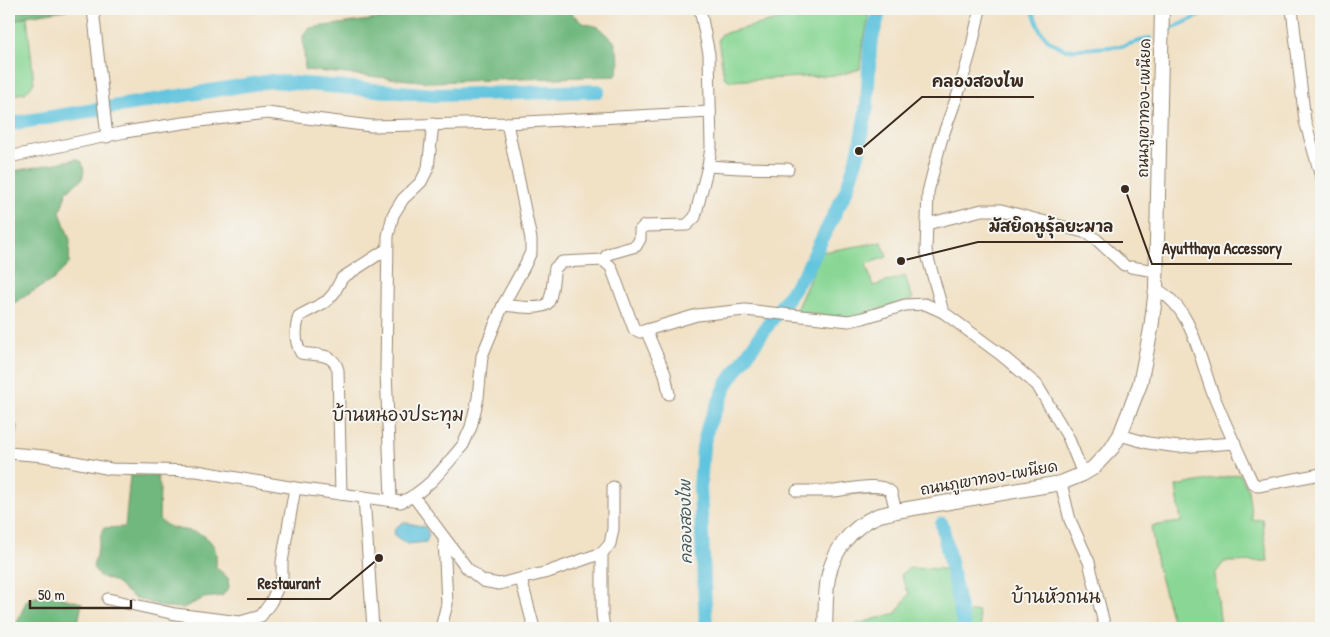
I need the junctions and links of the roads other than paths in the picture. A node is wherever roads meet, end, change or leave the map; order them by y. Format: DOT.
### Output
graph roads {
  1 [pos="93,9"];
  2 [pos="700,9"];
  3 [pos="980,9"];
  4 [pos="1162,9"];
  5 [pos="1292,9"];
  6 [pos="710,112"];
  7 [pos="507,122"];
  8 [pos="433,124"];
  9 [pos="106,132"];
  10 [pos="9,157"];
  11 [pos="708,166"];
  12 [pos="788,169"];
  13 [pos="1321,177"];
  14 [pos="927,224"];
  15 [pos="387,249"];
  16 [pos="603,260"];
  17 [pos="1156,271"];
  18 [pos="1156,289"];
  19 [pos="503,306"];
  20 [pos="943,312"];
  21 [pos="646,330"];
  22 [pos="669,394"];
  23 [pos="1120,435"];
  24 [pos="1235,444"];
  25 [pos="9,453"];
  26 [pos="1083,474"];
  27 [pos="1321,474"];
  28 [pos="1061,483"];
  29 [pos="613,487"];
  30 [pos="295,488"];
  31 [pos="797,491"];
  32 [pos="341,494"];
  33 [pos="414,496"];
  34 [pos="364,497"];
  35 [pos="391,500"];
  36 [pos="896,511"];
  37 [pos="444,538"];
  38 [pos="602,553"];
  39 [pos="521,579"];
  40 [pos="108,599"];
  41 [pos="373,628"];
  42 [pos="441,628"];
  43 [pos="534,628"];
  44 [pos="604,628"];
  45 [pos="825,628"];
  46 [pos="1105,628"];
  1 -- 9 [label="street"];
  2 -- 6 [label="street"];
  3 -- 14 [label="street"];
  4 -- 17 [label="street, ถนนภูเขาทอง-เพนียด"];
  5 -- 13 [label="street"];
  6 -- 7 [label="street"];
  6 -- 11 [label="street"];
  7 -- 8 [label="street"];
  7 -- 19 [label="street"];
  8 -- 9 [label="street"];
  8 -- 15 [label="street"];
  9 -- 10 [label="street"];
  11 -- 12 [label="street"];
  11 -- 16 [label="street"];
  14 -- 17 [label="street"];
  14 -- 20 [label="street"];
  15 -- 32 [label="street"];
  15 -- 35 [label="street"];
  16 -- 19 [label="street"];
  16 -- 21 [label="street"];
  17 -- 18 [label="street, ถนนภูเขาทอง-เพนียด"];
  18 -- 23 [label="street, ถนนภูเขาทอง-เพนียด"];
  18 -- 24 [label="street"];
  19 -- 33 [label="street"];
  20 -- 21 [label="street"];
  20 -- 26 [label="street"];
  21 -- 22 [label="street"];
  23 -- 24 [label="street"];
  23 -- 26 [label="street, ถนนภูเขาทอง-เพนียด"];
  24 -- 27 [label="street"];
  25 -- 30 [label="street"];
  26 -- 28 [label="street, ถนนภูเขาทอง-เพนียด"];
  28 -- 36 [label="street, ถนนภูเขาทอง-เพนียด"];
  28 -- 46 [label="street"];
  29 -- 38 [label="street"];
  30 -- 32 [label="street"];
  30 -- 40 [label="street"];
  31 -- 36 [label="street"];
  32 -- 34 [label="street"];
  33 -- 35 [label="street"];
  33 -- 37 [label="street"];
  34 -- 35 [label="street"];
  34 -- 41 [label="street"];
  36 -- 45 [label="street, ถนนภูเขาทอง-เพนียด"];
  37 -- 39 [label="street"];
  37 -- 42 [label="street"];
  38 -- 39 [label="street"];
  38 -- 44 [label="street"];
  39 -- 43 [label="street"];
}
